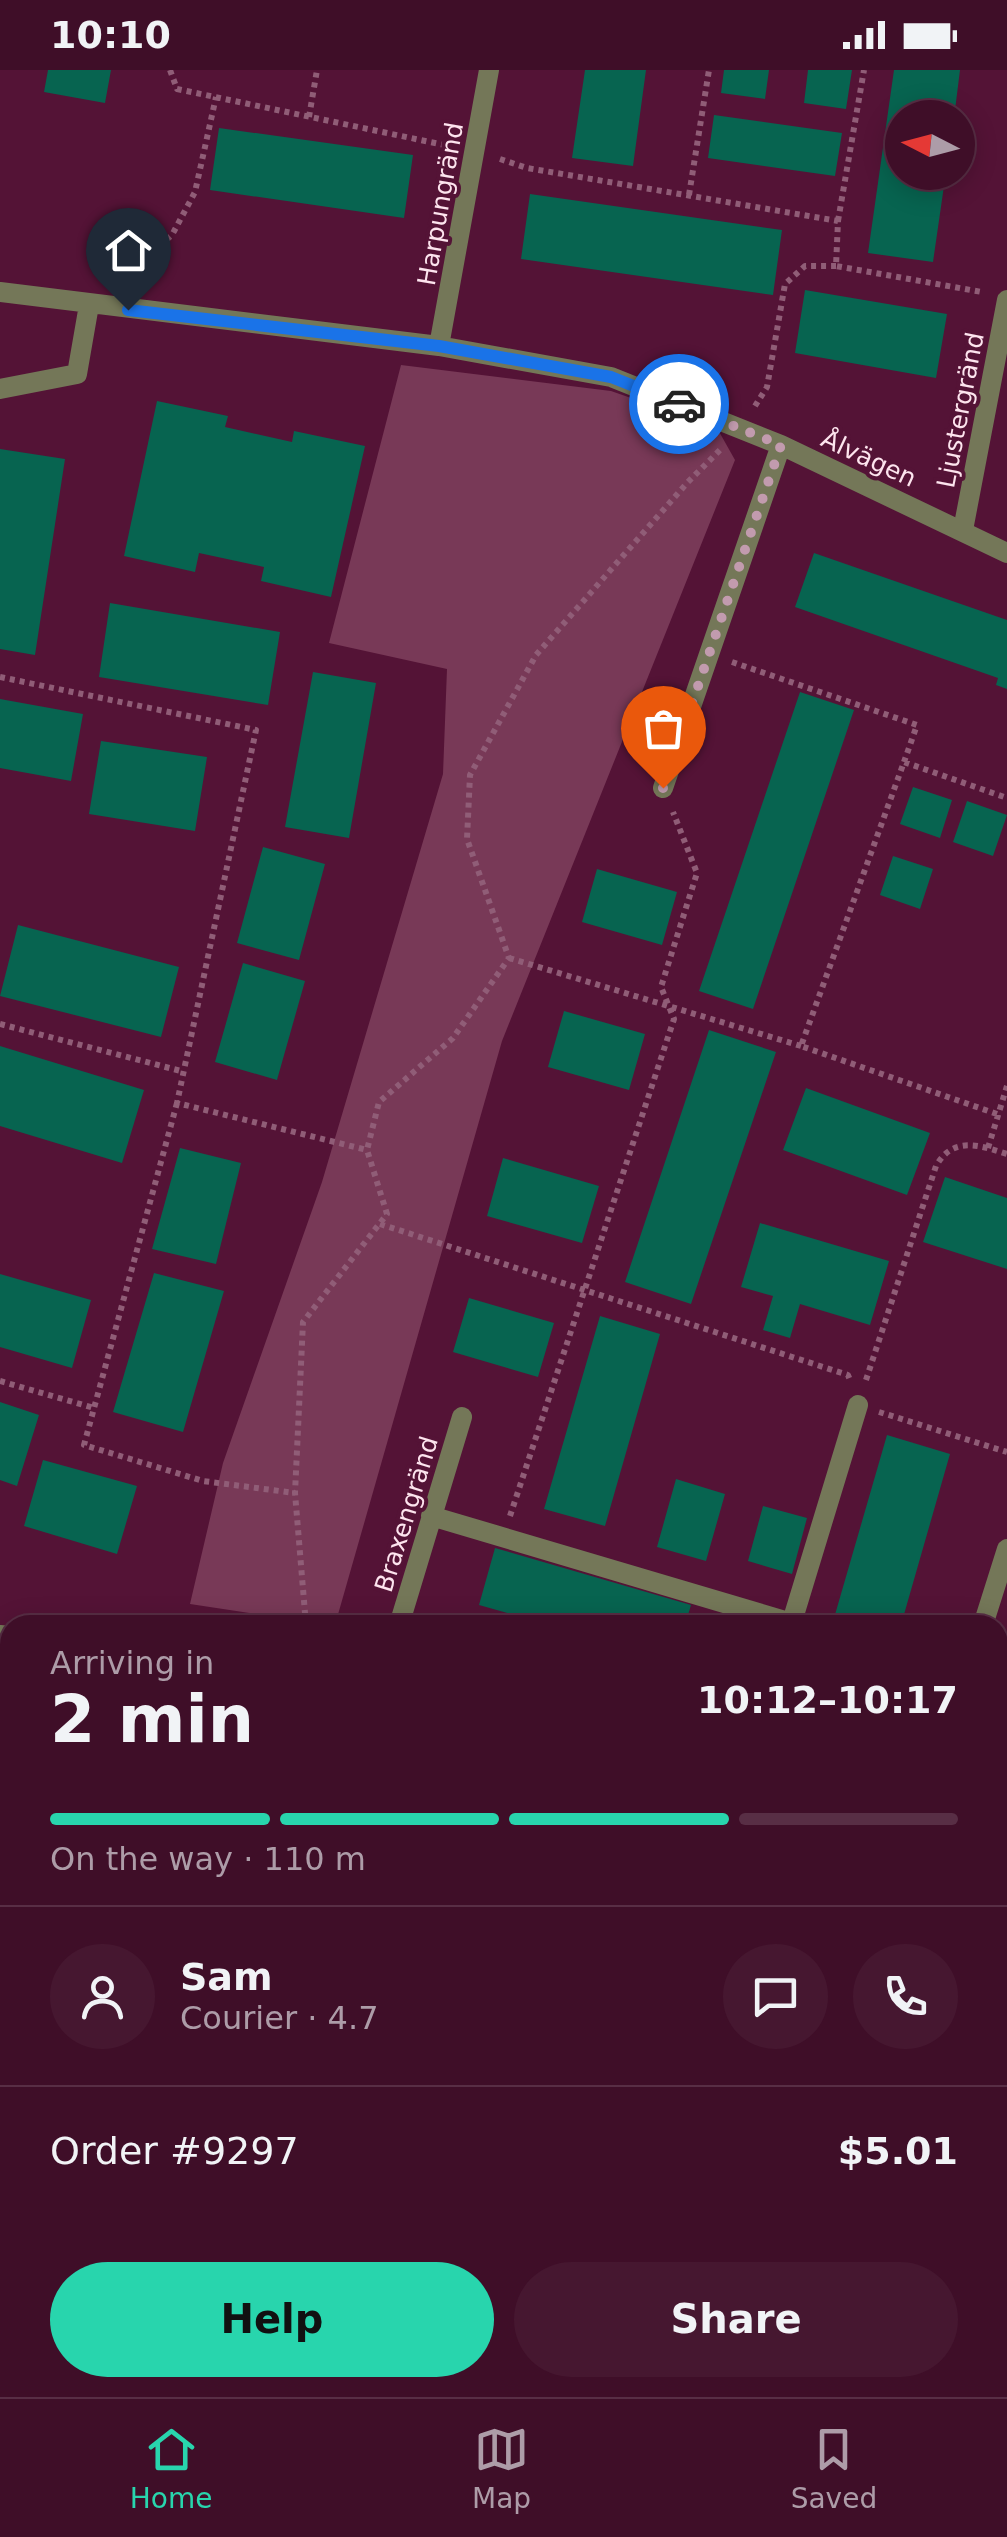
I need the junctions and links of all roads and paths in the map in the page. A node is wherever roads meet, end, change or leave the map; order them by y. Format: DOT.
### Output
graph roads {
  1 [pos="170,70"];
  2 [pos="317,70"];
  3 [pos="489,70"];
  4 [pos="709,70"];
  5 [pos="864,70"];
  6 [pos="216,97"];
  7 [pos="310,117"];
  8 [pos="474,152"];
  9 [pos="689,196"];
  10 [pos="838,221"];
  11 [pos="836,266"];
  12 [pos="0,292"];
  13 [pos="998,297"];
  14 [pos="88,305"];
  15 [pos="439,346"];
  16 [pos="0,389"];
  17 [pos="742,429"];
  18 [pos="781,445"];
  19 [pos="963,530"];
  20 [pos="1007,553"];
  21 [pos="709,655"];
  22 [pos="0,677"];
  23 [pos="904,762"];
  24 [pos="663,788"];
  25 [pos="1007,798"];
  26 [pos="508,958"];
  27 [pos="669,1006"];
  28 [pos="0,1024"];
  29 [pos="801,1046"];
  30 [pos="182,1070"];
  31 [pos="1007,1086"];
  32 [pos="177,1103"];
  33 [pos="997,1114"];
  34 [pos="988,1148"];
  35 [pos="367,1150"];
  36 [pos="1007,1154"];
  37 [pos="379,1224"];
  38 [pos="584,1290"];
  39 [pos="0,1382"];
  40 [pos="858,1405"];
  41 [pos="94,1408"];
  42 [pos="462,1417"];
  43 [pos="1007,1452"];
  44 [pos="295,1492"];
  45 [pos="431,1516"];
  46 [pos="503,1537"];
  47 [pos="1007,1548"];
  48 [pos="305,1615"];
  49 [pos="402,1615"];
  50 [pos="761,1615"];
  51 [pos="794,1615"];
  52 [pos="986,1615"];
  1 -- 6 [label="path"];
  2 -- 7 [label="path"];
  3 -- 8 [label="street, Harpungränd"];
  4 -- 9 [label="path"];
  5 -- 10 [label="path"];
  6 -- 7 [label="path"];
  6 -- 14 [label="path"];
  7 -- 8 [label="path"];
  8 -- 9 [label="path"];
  8 -- 15 [label="street, Harpungränd"];
  9 -- 10 [label="path"];
  10 -- 11 [label="path"];
  11 -- 13 [label="path"];
  11 -- 17 [label="path"];
  12 -- 14 [label="street, Ålvägen"];
  13 -- 19 [label="street, Ljustergränd"];
  14 -- 15 [label="street, Ålvägen"];
  14 -- 16 [label="street"];
  15 -- 17 [label="street, Ålvägen"];
  17 -- 18 [label="street, Ålvägen"];
  17 -- 26 [label="path"];
  18 -- 19 [label="street, Ålvägen"];
  18 -- 21 [label="street"];
  19 -- 20 [label="street, Ålvägen"];
  21 -- 23 [label="path"];
  21 -- 24 [label="street"];
  22 -- 30 [label="path"];
  23 -- 25 [label="path"];
  23 -- 29 [label="path"];
  24 -- 27 [label="path"];
  26 -- 27 [label="path"];
  26 -- 35 [label="path"];
  27 -- 29 [label="path"];
  27 -- 38 [label="path"];
  28 -- 30 [label="path"];
  29 -- 33 [label="path"];
  30 -- 32 [label="path"];
  31 -- 33 [label="path"];
  32 -- 35 [label="path"];
  32 -- 41 [label="path"];
  33 -- 34 [label="path"];
  34 -- 36 [label="path"];
  34 -- 40 [label="path"];
  35 -- 37 [label="path"];
  37 -- 38 [label="path"];
  37 -- 44 [label="path"];
  38 -- 40 [label="path"];
  38 -- 46 [label="path"];
  39 -- 41 [label="path"];
  40 -- 43 [label="path"];
  40 -- 51 [label="street"];
  41 -- 44 [label="path"];
  42 -- 45 [label="street, Braxengränd"];
  44 -- 48 [label="path"];
  45 -- 46 [label="street"];
  45 -- 49 [label="street, Braxengränd"];
  46 -- 50 [label="street"];
  47 -- 52 [label="street"];
}
